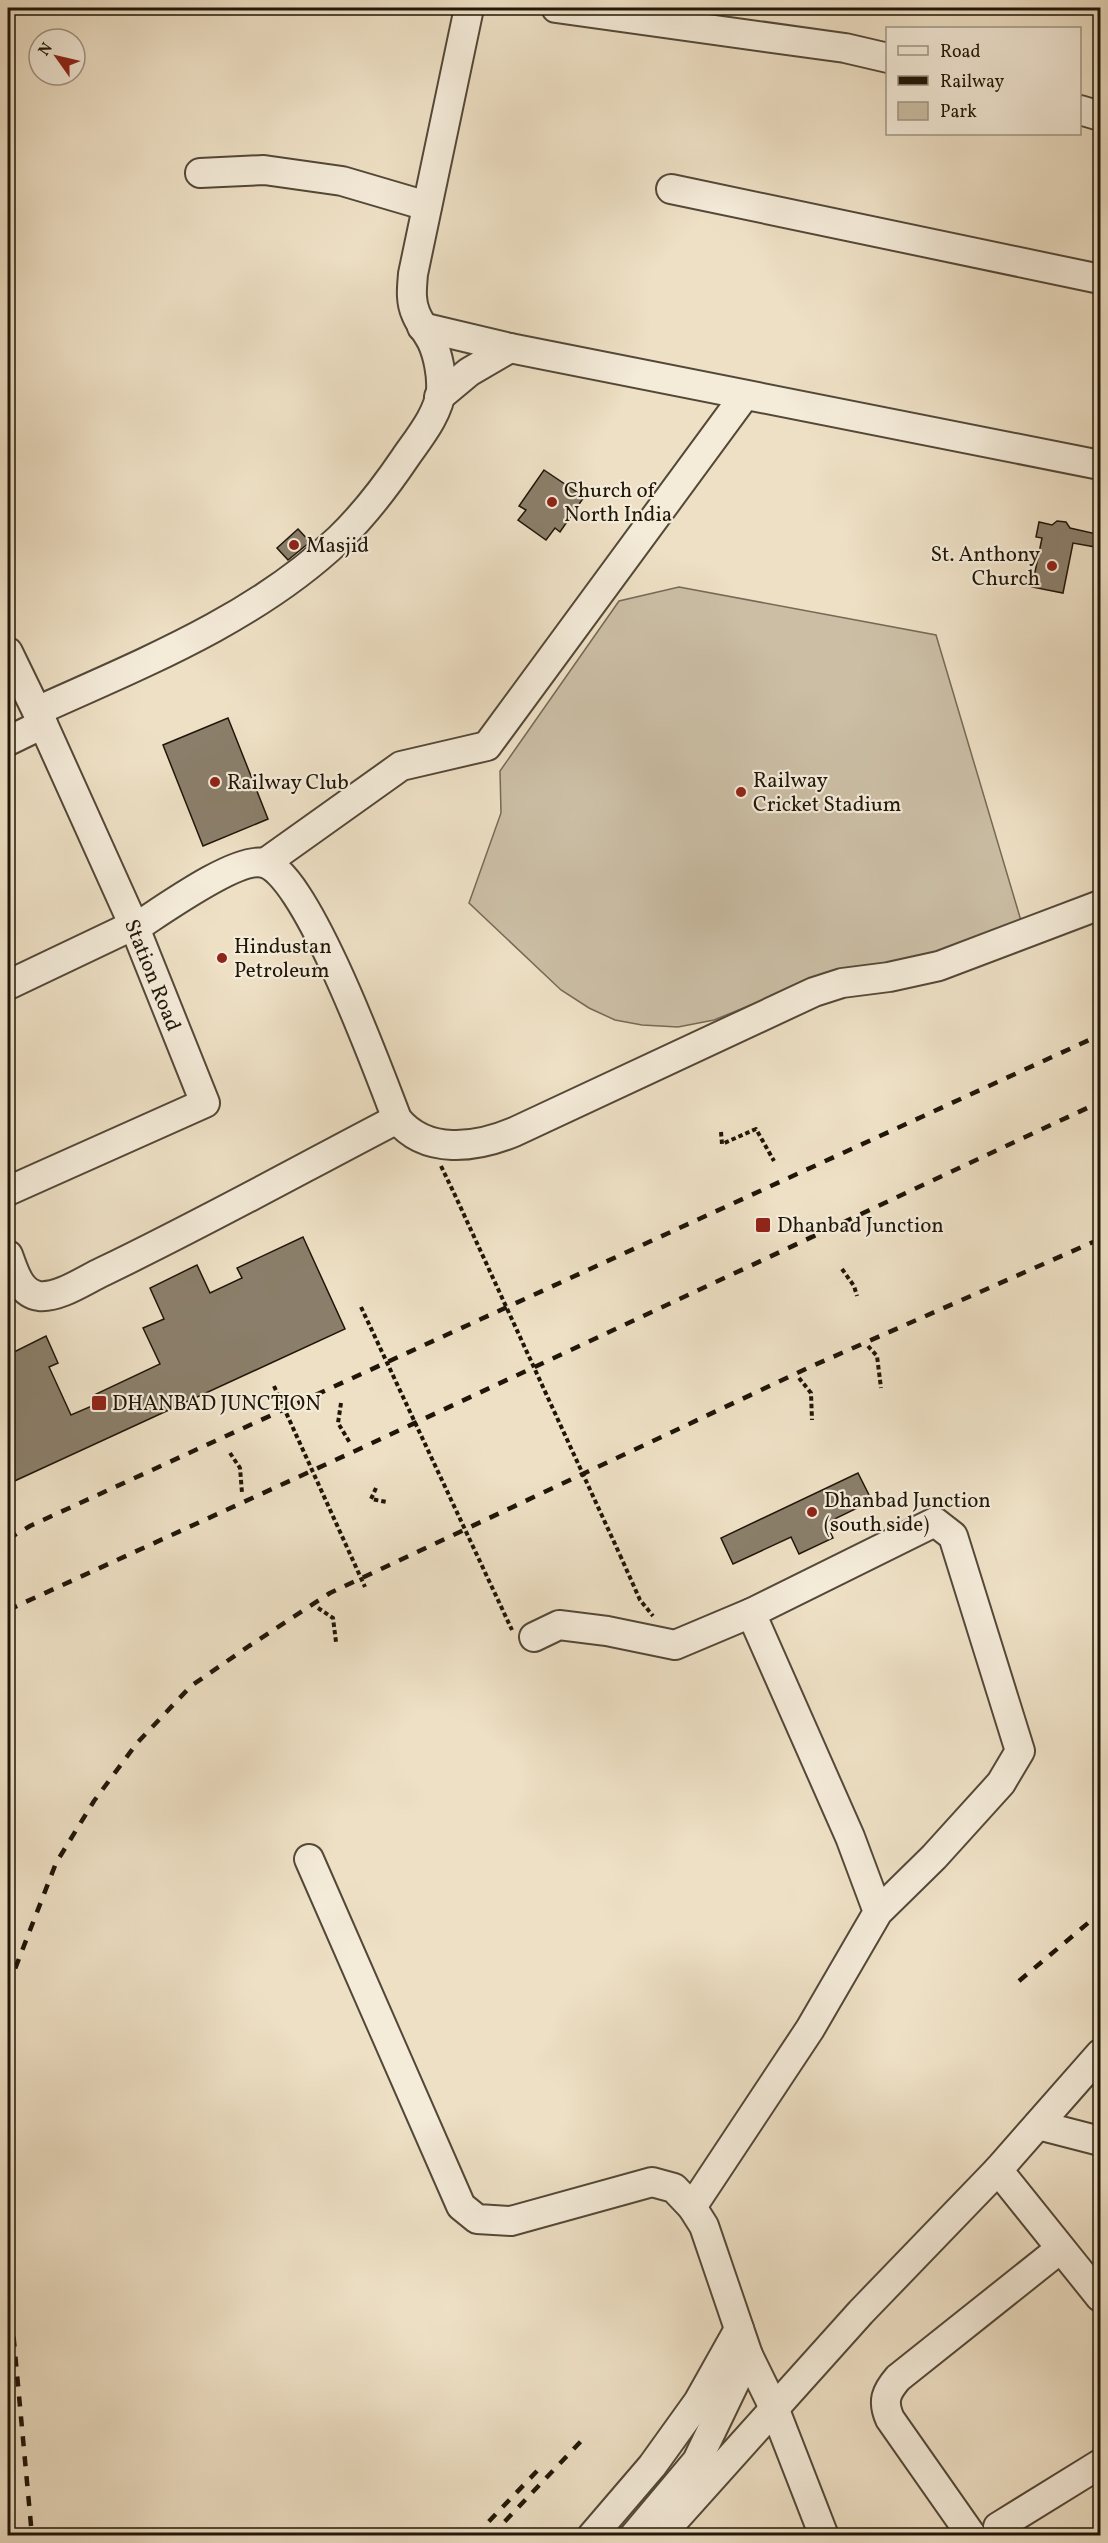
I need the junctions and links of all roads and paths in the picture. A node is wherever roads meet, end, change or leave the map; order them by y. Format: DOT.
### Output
graph roads {
  1 [pos="470,8"];
  2 [pos="556,8"];
  3 [pos="716,19"];
  4 [pos="886,58"];
  5 [pos="1081,110"];
  6 [pos="1101,116"];
  7 [pos="200,173"];
  8 [pos="671,189"];
  9 [pos="427,206"];
  10 [pos="1101,279"];
  11 [pos="423,327"];
  12 [pos="510,348"];
  13 [pos="745,395"];
  14 [pos="439,397"];
  15 [pos="1101,465"];
  16 [pos="8,652"];
  17 [pos="40,718"];
  18 [pos="8,741"];
  19 [pos="265,863"];
  20 [pos="1101,905"];
  21 [pos="135,926"];
  22 [pos="8,985"];
  23 [pos="397,1119"];
  24 [pos="721,1132"];
  25 [pos="774,1161"];
  26 [pos="440,1164"];
  27 [pos="8,1191"];
  28 [pos="8,1255"];
  29 [pos="842,1269"];
  30 [pos="857,1296"];
  31 [pos="361,1307"];
  32 [pos="868,1346"];
  33 [pos="799,1378"];
  34 [pos="274,1386"];
  35 [pos="881,1388"];
  36 [pos="340,1403"];
  37 [pos="812,1420"];
  38 [pos="350,1443"];
  39 [pos="230,1453"];
  40 [pos="376,1488"];
  41 [pos="242,1493"];
  42 [pos="387,1502"];
  43 [pos="365,1587"];
  44 [pos="640,1600"];
  45 [pos="318,1608"];
  46 [pos="751,1613"];
  47 [pos="523,1634"];
  48 [pos="336,1642"];
  49 [pos="309,1859"];
  50 [pos="878,1912"];
  51 [pos="1101,2054"];
  52 [pos="1038,2125"];
  53 [pos="1101,2141"];
  54 [pos="998,2170"];
  55 [pos="692,2207"];
  56 [pos="1060,2249"];
  57 [pos="1101,2297"];
  58 [pos="739,2329"];
  59 [pos="748,2355"];
  60 [pos="775,2410"];
  61 [pos="1101,2464"];
  62 [pos="989,2533"];
  63 [pos="592,2535"];
  64 [pos="634,2535"];
  65 [pos="660,2535"];
  66 [pos="824,2535"];
  1 -- 9 [label="street"];
  2 -- 3 [label="street"];
  3 -- 4 [label="street"];
  5 -- 6 [label="street"];
  7 -- 9 [label="street"];
  8 -- 10 [label="street"];
  9 -- 11 [label="street"];
  11 -- 12 [label="street"];
  11 -- 14 [label="street"];
  12 -- 13 [label="street"];
  12 -- 14 [label="street"];
  13 -- 15 [label="street"];
  13 -- 19 [label="street"];
  14 -- 17 [label="street"];
  16 -- 17 [label="street, Station Road"];
  17 -- 18 [label="street"];
  17 -- 21 [label="street, Station Road"];
  19 -- 21 [label="street"];
  19 -- 23 [label="street"];
  20 -- 23 [label="street"];
  21 -- 22 [label="street"];
  21 -- 27 [label="street, Station Road"];
  23 -- 28 [label="street"];
  24 -- 25 [label="path"];
  26 -- 44 [label="path, bridge"];
  29 -- 30 [label="path"];
  31 -- 47 [label="path, bridge"];
  32 -- 35 [label="path"];
  33 -- 37 [label="path"];
  34 -- 43 [label="path, bridge"];
  36 -- 38 [label="path"];
  39 -- 41 [label="path"];
  40 -- 42 [label="path"];
  45 -- 48 [label="path"];
  46 -- 47 [label="street"];
  46 -- 50 [label="street"];
  46 -- 50 [label="street"];
  49 -- 55 [label="street"];
  50 -- 55 [label="street"];
  51 -- 52 [label="street"];
  52 -- 53 [label="street"];
  52 -- 54 [label="street"];
  54 -- 56 [label="street"];
  54 -- 60 [label="street"];
  55 -- 58 [label="street"];
  56 -- 57 [label="street"];
  56 -- 62 [label="street"];
  58 -- 59 [label="street"];
  58 -- 63 [label="street"];
  59 -- 60 [label="street"];
  59 -- 64 [label="street"];
  60 -- 65 [label="street"];
  60 -- 66 [label="street"];
  61 -- 62 [label="street"];
}
